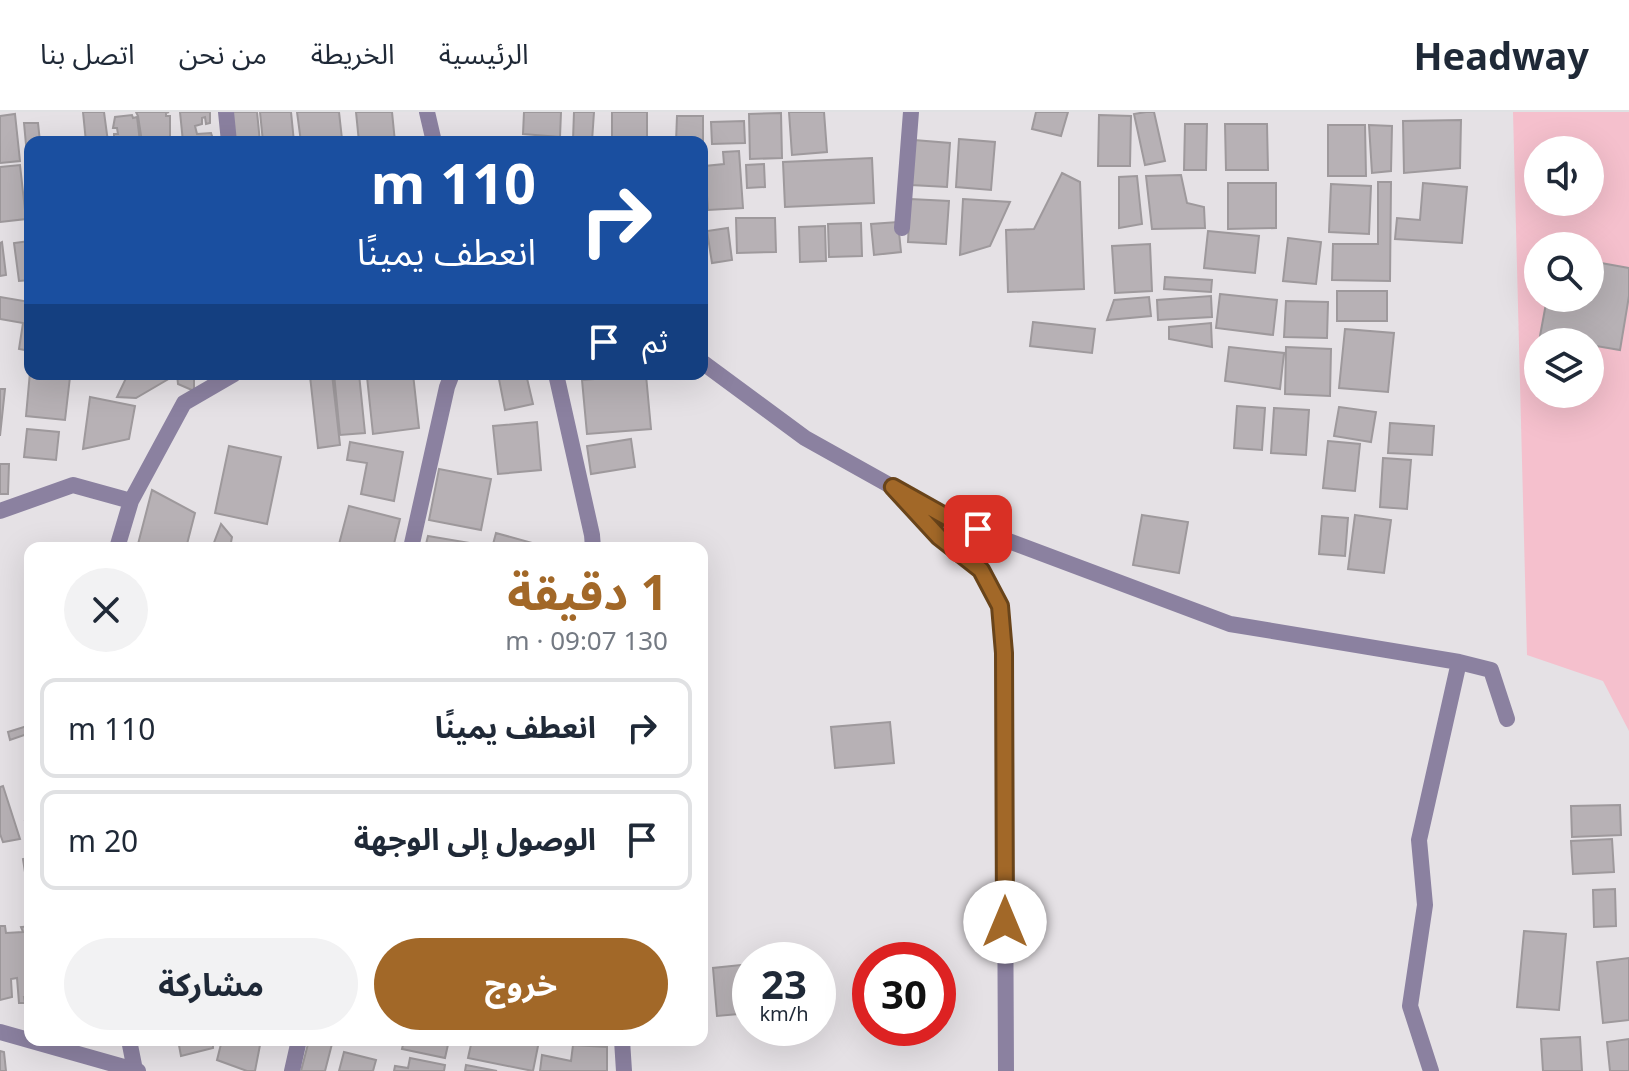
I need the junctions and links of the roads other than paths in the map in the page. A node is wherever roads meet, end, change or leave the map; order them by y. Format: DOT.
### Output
graph roads {
  1 [pos="226,112"];
  2 [pos="427,112"];
  3 [pos="911,112"];
  4 [pos="228,136"];
  5 [pos="433,136"];
  6 [pos="902,228"];
  7 [pos="708,366"];
  8 [pos="224,380"];
  9 [pos="450,380"];
  10 [pos="557,380"];
  11 [pos="893,487"];
  12 [pos="131,501"];
  13 [pos="0,511"];
  14 [pos="119,542"];
  15 [pos="412,542"];
  16 [pos="593,542"];
  17 [pos="1459,662"];
  18 [pos="1507,719"];
  19 [pos="0,1032"];
  20 [pos="24,1039"];
  21 [pos="49,1046"];
  22 [pos="130,1046"];
  23 [pos="298,1046"];
  24 [pos="622,1046"];
  25 [pos="136,1071"];
  26 [pos="292,1071"];
  27 [pos="624,1071"];
  28 [pos="1006,1071"];
  29 [pos="1431,1071"];
  1 -- 4 [label="street"];
  2 -- 5 [label="street"];
  3 -- 6 [label="street"];
  7 -- 11 [label="street"];
  8 -- 12 [label="street"];
  9 -- 15 [label="street"];
  10 -- 16 [label="street"];
  11 -- 17 [label="street"];
  11 -- 28 [label="street"];
  12 -- 13 [label="street"];
  12 -- 14 [label="street"];
  17 -- 18 [label="street"];
  17 -- 29 [label="street"];
  19 -- 20 [label="street"];
  21 -- 25 [label="street"];
  22 -- 25 [label="street"];
  23 -- 26 [label="street"];
  24 -- 27 [label="street"];
}
